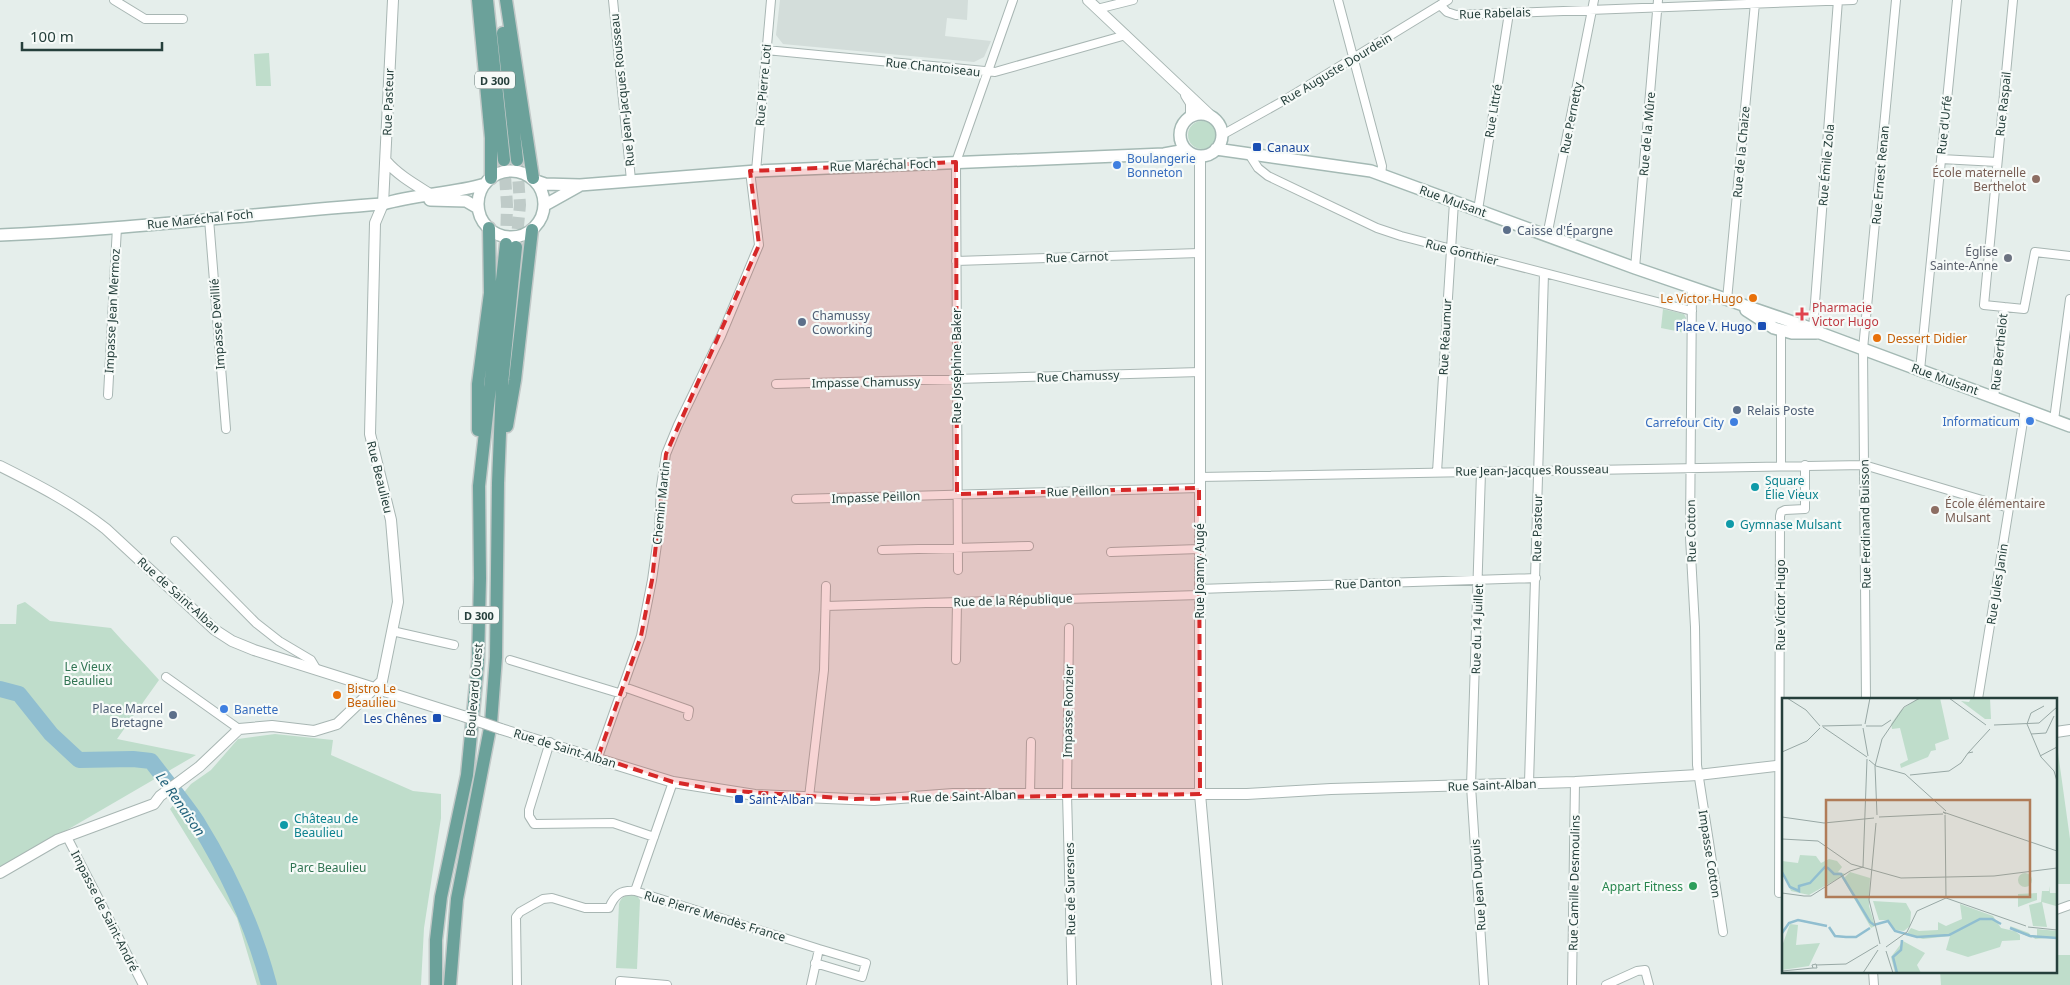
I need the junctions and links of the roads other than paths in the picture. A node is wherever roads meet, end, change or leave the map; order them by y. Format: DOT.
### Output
graph roads {
  1 [pos="114,0"];
  2 [pos="393,0"];
  3 [pos="478,0"];
  4 [pos="487,0"];
  5 [pos="501,0"];
  6 [pos="506,0"];
  7 [pos="613,0"];
  8 [pos="771,0"];
  9 [pos="1013,0"];
  10 [pos="1088,0"];
  11 [pos="1132,0"];
  12 [pos="1338,0"];
  13 [pos="1448,0"];
  14 [pos="1594,0"];
  15 [pos="1838,0"];
  16 [pos="1853,0"];
  17 [pos="1896,0"];
  18 [pos="1957,0"];
  19 [pos="2013,0"];
  20 [pos="1775,1"];
  21 [pos="1706,2"];
  22 [pos="1658,3"];
  23 [pos="1755,3"];
  24 [pos="1440,5"];
  25 [pos="1097,9"];
  26 [pos="1593,9"];
  27 [pos="1509,13"];
  28 [pos="183,19"];
  29 [pos="1126,35"];
  30 [pos="766,50"];
  31 [pos="1353,58"];
  32 [pos="987,72"];
  33 [pos="1181,88"];
  34 [pos="1191,116"];
  35 [pos="1213,118"];
  36 [pos="1222,135"];
  37 [pos="1216,149"];
  38 [pos="1186,150"];
  39 [pos="1249,154"];
  40 [pos="1200,156"];
  41 [pos="1941,158"];
  42 [pos="386,161"];
  43 [pos="956,162"];
  44 [pos="1997,162"];
  45 [pos="753,171"];
  46 [pos="1381,175"];
  47 [pos="534,180"];
  48 [pos="631,180"];
  49 [pos="488,181"];
  50 [pos="580,185"];
  51 [pos="430,194"];
  52 [pos="398,199"];
  53 [pos="1454,202"];
  54 [pos="383,204"];
  55 [pos="545,205"];
  56 [pos="478,208"];
  57 [pos="1478,210"];
  58 [pos="209,219"];
  59 [pos="117,227"];
  60 [pos="489,228"];
  61 [pos="532,230"];
  62 [pos="0,235"];
  63 [pos="1547,236"];
  64 [pos="1450,248"];
  65 [pos="1198,253"];
  66 [pos="2070,256"];
  67 [pos="956,261"];
  68 [pos="1635,268"];
  69 [pos="1544,273"];
  70 [pos="1692,287"];
  71 [pos="2070,299"];
  72 [pos="1726,300"];
  73 [pos="2004,307"];
  74 [pos="1692,311"];
  75 [pos="1782,325"];
  76 [pos="1816,331"];
  77 [pos="1863,349"];
  78 [pos="1920,370"];
  79 [pos="1200,372"];
  80 [pos="956,380"];
  81 [pos="776,384"];
  82 [pos="108,395"];
  83 [pos="1994,398"];
  84 [pos="2025,409"];
  85 [pos="2054,420"];
  86 [pos="2070,426"];
  87 [pos="226,429"];
  88 [pos="1864,464"];
  89 [pos="0,466"];
  90 [pos="1691,466"];
  91 [pos="1781,466"];
  92 [pos="1804,466"];
  93 [pos="1539,470"];
  94 [pos="1437,472"];
  95 [pos="1481,472"];
  96 [pos="1199,477"];
  97 [pos="498,483"];
  98 [pos="479,486"];
  99 [pos="1199,488"];
  100 [pos="957,494"];
  101 [pos="796,499"];
  102 [pos="2009,508"];
  103 [pos="175,541"];
  104 [pos="1029,546"];
  105 [pos="958,548"];
  106 [pos="1199,549"];
  107 [pos="882,550"];
  108 [pos="1112,552"];
  109 [pos="958,570"];
  110 [pos="1536,578"];
  111 [pos="1478,579"];
  112 [pos="826,586"];
  113 [pos="1199,592"];
  114 [pos="957,602"];
  115 [pos="826,606"];
  116 [pos="1069,628"];
  117 [pos="392,631"];
  118 [pos="454,645"];
  119 [pos="510,660"];
  120 [pos="956,660"];
  121 [pos="317,670"];
  122 [pos="166,677"];
  123 [pos="376,688"];
  124 [pos="623,691"];
  125 [pos="1866,698"];
  126 [pos="1978,698"];
  127 [pos="688,716"];
  128 [pos="239,728"];
  129 [pos="550,742"];
  130 [pos="1031,742"];
  131 [pos="598,757"];
  132 [pos="1782,766"];
  133 [pos="1698,775"];
  134 [pos="673,782"];
  135 [pos="1575,782"];
  136 [pos="1529,783"];
  137 [pos="1471,786"];
  138 [pos="1030,794"];
  139 [pos="1067,794"];
  140 [pos="1200,794"];
  141 [pos="809,797"];
  142 [pos="67,837"];
  143 [pos="654,837"];
  144 [pos="0,873"];
  145 [pos="0,878"];
  146 [pos="636,891"];
  147 [pos="1779,893"];
  148 [pos="2070,905"];
  149 [pos="2058,909"];
  150 [pos="1722,932"];
  151 [pos="819,949"];
  152 [pos="815,964"];
  153 [pos="1873,972"];
  154 [pos="143,985"];
  155 [pos="436,985"];
  156 [pos="450,985"];
  157 [pos="517,985"];
  158 [pos="620,985"];
  159 [pos="667,985"];
  160 [pos="811,985"];
  161 [pos="1072,985"];
  162 [pos="1217,985"];
  163 [pos="1484,985"];
  164 [pos="1572,985"];
  165 [pos="1606,985"];
  166 [pos="1649,985"];
  167 [pos="1874,985"];
  1 -- 28 [label="street"];
  2 -- 42 [label="street, Rue Pasteur"];
  3 -- 49 [label="main road"];
  4 -- 5 [label="main road, D 300"];
  6 -- 47 [label="main road"];
  7 -- 48 [label="street, Rue Jean-Jacques Rousseau"];
  8 -- 30 [label="street, Rue Pierre Loti"];
  9 -- 32 [label="street, Rue Joséphine Baker"];
  10 -- 25 [label="street"];
  11 -- 25 [label="street"];
  12 -- 31 [label="street"];
  13 -- 24 [label="street, Rue Auguste Dourdein"];
  14 -- 26 [label="street, Rue Pernetty"];
  15 -- 16 [label="street, Rue Rabelais"];
  15 -- 20 [label="street, Rue Rabelais"];
  15 -- 76 [label="street, Rue Émile Zola"];
  17 -- 77 [label="street, Rue Ernest Renan"];
  18 -- 41 [label="street, Rue d'Urfé"];
  19 -- 44 [label="street, Rue Raspail"];
  20 -- 23 [label="street, Rue Rabelais"];
  21 -- 22 [label="street, Rue Rabelais"];
  21 -- 23 [label="street, Rue Rabelais"];
  22 -- 26 [label="street, Rue Rabelais"];
  22 -- 68 [label="street, Rue de la Mûre"];
  23 -- 72 [label="street, Rue de la Chaize"];
  24 -- 27 [label="street, Rue Rabelais"];
  24 -- 31 [label="street, Rue Auguste Dourdein"];
  25 -- 29 [label="street"];
  26 -- 27 [label="street, Rue Rabelais"];
  26 -- 63 [label="street, Rue Pernetty"];
  27 -- 57 [label="street, Rue Littré"];
  29 -- 32 [label="street, Rue Chantoiseau"];
  29 -- 33 [label="street"];
  30 -- 32 [label="street, Rue Chantoiseau"];
  30 -- 45 [label="street, Rue Pierre Loti"];
  31 -- 36 [label="street, Rue Auguste Dourdein"];
  31 -- 46 [label="street"];
  32 -- 43 [label="street, Rue Joséphine Baker"];
  33 -- 34 [label="street"];
  33 -- 35 [label="street"];
  34 -- 35 [label="main road"];
  34 -- 38 [label="main road"];
  35 -- 36 [label="main road"];
  36 -- 37 [label="main road"];
  37 -- 39 [label="main road, Rue Mulsant"];
  37 -- 40 [label="main road"];
  38 -- 40 [label="main road"];
  38 -- 43 [label="main road, Rue Maréchal Foch"];
  39 -- 46 [label="main road, Rue Mulsant"];
  39 -- 64 [label="street, Rue Gonthier"];
  40 -- 65 [label="street, Rue Joanny Augé"];
  41 -- 44 [label="street"];
  41 -- 78 [label="street, Rue d'Urfé"];
  42 -- 51 [label="street"];
  42 -- 54 [label="street, Rue Pasteur"];
  43 -- 45 [label="main road, Rue Maréchal Foch"];
  43 -- 67 [label="street, Rue Joséphine Baker"];
  44 -- 73 [label="street, Rue Raspail"];
  45 -- 48 [label="main road, Rue Maréchal Foch"];
  45 -- 124 [label="street, Chemin Martin"];
  46 -- 53 [label="main road, Rue Mulsant"];
  47 -- 49 [label="main road"];
  47 -- 50 [label="main road, Rue Maréchal Foch"];
  47 -- 55 [label="main road"];
  48 -- 50 [label="main road, Rue Maréchal Foch"];
  49 -- 51 [label="main road, Rue Maréchal Foch"];
  49 -- 56 [label="main road"];
  50 -- 55 [label="main road, Rue Maréchal Foch"];
  51 -- 52 [label="main road, Rue Maréchal Foch"];
  52 -- 54 [label="main road, Rue Maréchal Foch"];
  52 -- 56 [label="main road, Rue Maréchal Foch"];
  53 -- 57 [label="main road, Rue Mulsant"];
  53 -- 64 [label="street, Rue Réaumur"];
  54 -- 58 [label="main road, Rue Maréchal Foch"];
  54 -- 117 [label="street, Rue Beaulieu"];
  55 -- 61 [label="main road"];
  56 -- 60 [label="main road"];
  57 -- 63 [label="main road, Rue Mulsant"];
  58 -- 59 [label="main road, Rue Maréchal Foch"];
  58 -- 87 [label="street, Impasse Devillié"];
  59 -- 62 [label="main road, Rue Maréchal Foch"];
  59 -- 82 [label="street, Impasse Jean Mermoz"];
  60 -- 61 [label="main road"];
  60 -- 98 [label="main road"];
  61 -- 97 [label="main road"];
  63 -- 68 [label="main road, Rue Mulsant"];
  64 -- 69 [label="street, Rue Gonthier"];
  64 -- 94 [label="street, Rue Réaumur"];
  65 -- 67 [label="street, Rue Carnot"];
  65 -- 79 [label="street, Rue Joanny Augé"];
  66 -- 73 [label="street"];
  67 -- 80 [label="street, Rue Joséphine Baker"];
  68 -- 70 [label="main road, Rue Mulsant"];
  69 -- 74 [label="street, Rue Gonthier"];
  69 -- 93 [label="street, Rue Pasteur"];
  70 -- 72 [label="main road, Rue Mulsant"];
  70 -- 74 [label="street, Rue Cotton"];
  71 -- 85 [label="street"];
  72 -- 75 [label="main road, Rue Mulsant"];
  73 -- 83 [label="street, Rue Berthelot"];
  74 -- 90 [label="street, Rue Cotton"];
  75 -- 76 [label="main road, Rue Mulsant"];
  75 -- 91 [label="street"];
  76 -- 77 [label="main road, Rue Mulsant"];
  77 -- 78 [label="main road, Rue Mulsant"];
  77 -- 88 [label="street, Rue Ferdinand Buisson"];
  78 -- 83 [label="main road, Rue Mulsant"];
  79 -- 80 [label="street, Rue Chamussy"];
  79 -- 96 [label="street, Rue Joanny Augé"];
  80 -- 81 [label="street, Impasse Chamussy"];
  80 -- 100 [label="street, Rue Joséphine Baker"];
  83 -- 84 [label="main road, Rue Mulsant"];
  84 -- 85 [label="main road, Rue Mulsant"];
  84 -- 102 [label="street, Rue Jules Janin"];
  85 -- 86 [label="main road, Rue Mulsant"];
  88 -- 92 [label="street, Rue Jean-Jacques Rousseau"];
  88 -- 102 [label="street, Rue Jean-Jacques Rousseau"];
  88 -- 125 [label="street, Rue Ferdinand Buisson"];
  89 -- 121 [label="street, Rue de Saint-Alban"];
  90 -- 91 [label="street, Rue Jean-Jacques Rousseau"];
  90 -- 93 [label="street, Rue Jean-Jacques Rousseau"];
  90 -- 133 [label="street, Rue Cotton"];
  91 -- 92 [label="street, Rue Jean-Jacques Rousseau"];
  92 -- 132 [label="street, Rue Victor Hugo"];
  93 -- 95 [label="street, Rue Jean-Jacques Rousseau"];
  93 -- 110 [label="street, Rue Pasteur"];
  94 -- 95 [label="street, Rue Jean-Jacques Rousseau"];
  94 -- 96 [label="street, Rue Jean-Jacques Rousseau"];
  95 -- 111 [label="street, Rue du 14 Juillet"];
  96 -- 99 [label="street, Rue Joanny Augé"];
  97 -- 98 [label="main road, Boulevard Ouest / D 300"];
  97 -- 156 [label="main road, Boulevard Ouest / D 300"];
  98 -- 155 [label="main road, Boulevard Ouest / D 300"];
  99 -- 100 [label="street, Rue Peillon"];
  99 -- 106 [label="street, Rue Joanny Augé"];
  100 -- 101 [label="street, Impasse Peillon"];
  100 -- 105 [label="street, Rue Joséphine Baker"];
  102 -- 126 [label="street, Rue Jules Janin"];
  103 -- 121 [label="street"];
  104 -- 105 [label="street"];
  105 -- 107 [label="street"];
  105 -- 109 [label="street, Rue Joséphine Baker"];
  106 -- 108 [label="street"];
  106 -- 113 [label="street, Rue Joanny Augé"];
  110 -- 111 [label="street, Rue Danton"];
  110 -- 136 [label="street, Rue Pasteur"];
  111 -- 113 [label="street, Rue Danton"];
  111 -- 137 [label="street, Rue du 14 Juillet"];
  112 -- 115 [label="street"];
  113 -- 114 [label="street, Rue de la République"];
  113 -- 140 [label="street, Rue Joanny Augé"];
  114 -- 115 [label="street, Rue de la République"];
  114 -- 120 [label="street"];
  115 -- 141 [label="street"];
  116 -- 139 [label="street, Impasse Ronzier"];
  117 -- 118 [label="street"];
  117 -- 123 [label="street, Rue Beaulieu"];
  119 -- 124 [label="street"];
  121 -- 123 [label="street, Rue de Saint-Alban"];
  122 -- 128 [label="street"];
  123 -- 128 [label="street"];
  123 -- 129 [label="street, Rue de Saint-Alban, bridge"];
  124 -- 127 [label="street"];
  124 -- 131 [label="street, Chemin Martin"];
  128 -- 142 [label="street"];
  129 -- 131 [label="street, Rue de Saint-Alban"];
  129 -- 143 [label="street"];
  130 -- 138 [label="street"];
  131 -- 134 [label="street, Rue de Saint-Alban"];
  132 -- 133 [label="street, Rue Saint-Alban"];
  132 -- 147 [label="street"];
  133 -- 135 [label="street, Rue Saint-Alban"];
  133 -- 150 [label="street, Impasse Cotton"];
  134 -- 141 [label="street, Rue de Saint-Alban"];
  134 -- 143 [label="street, Rue Pierre Mendès France"];
  135 -- 136 [label="street, Rue Saint-Alban"];
  135 -- 164 [label="street, Rue Camille Desmoulins"];
  136 -- 137 [label="street, Rue Saint-Alban"];
  137 -- 140 [label="street, Rue Saint-Alban"];
  137 -- 163 [label="street, Rue Jean Dupuis"];
  138 -- 139 [label="street, Rue de Saint-Alban"];
  138 -- 141 [label="street, Rue de Saint-Alban"];
  139 -- 140 [label="street, Rue de Saint-Alban"];
  139 -- 161 [label="street, Rue de Suresnes"];
  140 -- 162 [label="street, Rue Joanny Augé"];
  142 -- 144 [label="street"];
  142 -- 145 [label="street"];
  142 -- 154 [label="street, Impasse de Saint-André"];
  143 -- 146 [label="street, Rue Pierre Mendès France"];
  146 -- 151 [label="street, Rue Pierre Mendès France"];
  146 -- 157 [label="street"];
  148 -- 149 [label="street"];
  151 -- 152 [label="street"];
  151 -- 152 [label="street, Rue Pierre Mendès France"];
  152 -- 160 [label="street"];
  153 -- 167 [label="street"];
  158 -- 159 [label="street"];
  165 -- 166 [label="street"];
}
